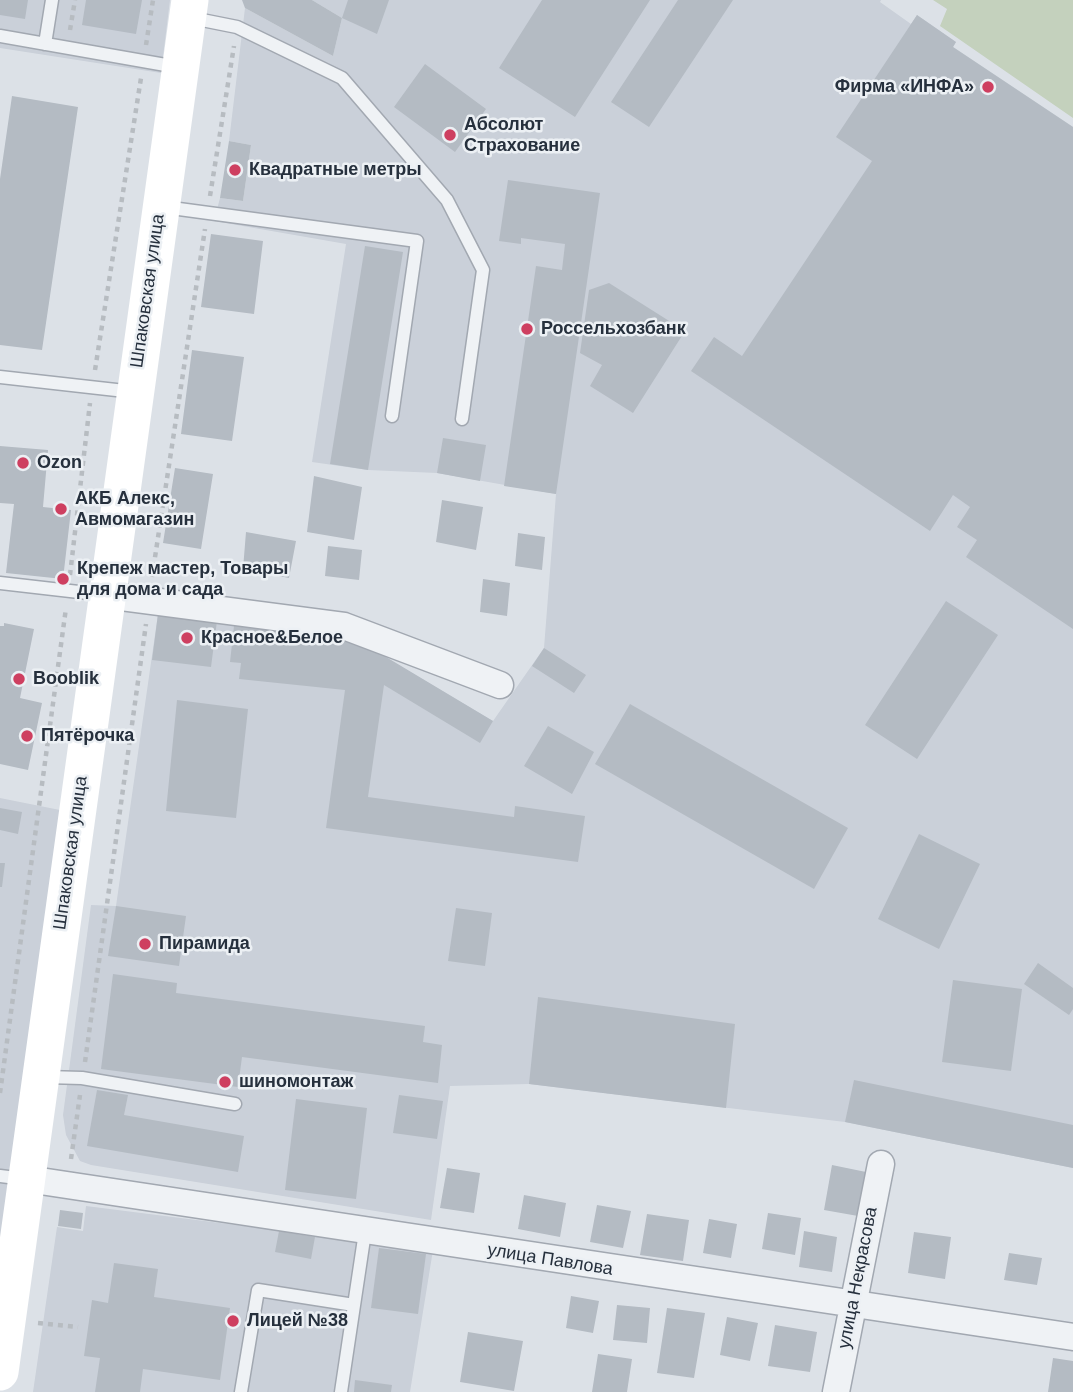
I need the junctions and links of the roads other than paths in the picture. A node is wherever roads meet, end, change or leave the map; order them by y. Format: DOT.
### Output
graph roads {
  1 [pos="52,0"];
  2 [pos="189,9"];
  3 [pos="0,36"];
  4 [pos="45,44"];
  5 [pos="180,67"];
  6 [pos="160,207"];
  7 [pos="0,377"];
  8 [pos="134,392"];
  9 [pos="392,416"];
  10 [pos="462,419"];
  11 [pos="0,583"];
  12 [pos="106,595"];
  13 [pos="500,685"];
  14 [pos="42,1077"];
  15 [pos="235,1104"];
  16 [pos="881,1164"];
  17 [pos="13,1178"];
  18 [pos="365,1232"];
  19 [pos="354,1305"];
  20 [pos="851,1305"];
  21 [pos="1073,1337"];
  22 [pos="0,1372"];
  23 [pos="241,1392"];
  24 [pos="341,1392"];
  25 [pos="836,1392"];
  1 -- 4 [label="lane"];
  2 -- 5 [label="main road, Шпаковская улица"];
  2 -- 10 [label="lane"];
  3 -- 4 [label="lane"];
  4 -- 5 [label="lane"];
  5 -- 6 [label="main road, Шпаковская улица"];
  6 -- 8 [label="main road, Шпаковская улица"];
  6 -- 9 [label="lane"];
  7 -- 8 [label="lane"];
  8 -- 12 [label="main road, Шпаковская улица"];
  11 -- 12 [label="lane"];
  12 -- 13 [label="street"];
  12 -- 14 [label="main road, Шпаковская улица"];
  14 -- 15 [label="lane"];
  14 -- 17 [label="main road, Шпаковская улица"];
  16 -- 20 [label="street, улица Некрасова"];
  17 -- 18 [label="street, улица Павлова"];
  17 -- 22 [label="main road, Шпаковская улица"];
  18 -- 19 [label="lane"];
  18 -- 20 [label="street, улица Павлова"];
  19 -- 23 [label="lane"];
  19 -- 24 [label="lane"];
  20 -- 21 [label="street, улица Павлова"];
  20 -- 25 [label="street, улица Некрасова"];
}
